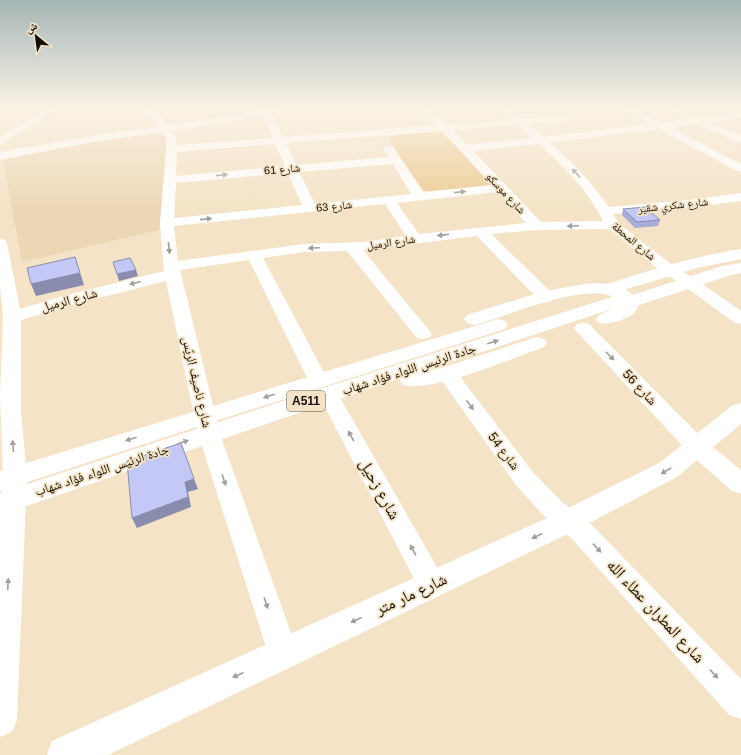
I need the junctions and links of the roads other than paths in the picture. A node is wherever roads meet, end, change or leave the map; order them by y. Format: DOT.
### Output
graph roads {
  1 [pos="68,142"];
  2 [pos="171,142"];
  3 [pos="274,142"];
  4 [pos="278,142"];
  5 [pos="384,142"];
  6 [pos="458,142"];
  7 [pos="529,142"];
  8 [pos="542,142"];
  9 [pos="691,142"];
  10 [pos="172,149"];
  11 [pos="465,149"];
  12 [pos="0,156"];
  13 [pos="396,160"];
  14 [pos="291,168"];
  15 [pos="741,169"];
  16 [pos="169,180"];
  17 [pos="502,188"];
  18 [pos="419,196"];
  19 [pos="741,197"];
  20 [pos="389,200"];
  21 [pos="310,208"];
  22 [pos="605,211"];
  23 [pos="167,223"];
  24 [pos="612,224"];
  25 [pos="537,226"];
  26 [pos="480,231"];
  27 [pos="415,239"];
  28 [pos="0,243"];
  29 [pos="352,247"];
  30 [pos="741,254"];
  31 [pos="254,255"];
  32 [pos="741,268"];
  33 [pos="172,270"];
  34 [pos="669,270"];
  35 [pos="689,282"];
  36 [pos="546,297"];
  37 [pos="614,297"];
  38 [pos="8,308"];
  39 [pos="741,319"];
  40 [pos="583,328"];
  41 [pos="423,334"];
  42 [pos="447,374"];
  43 [pos="354,378"];
  44 [pos="323,387"];
  45 [pos="741,410"];
  46 [pos="5,415"];
  47 [pos="207,425"];
  48 [pos="697,447"];
  49 [pos="741,484"];
  50 [pos="7,490"];
  51 [pos="568,521"];
  52 [pos="432,585"];
  53 [pos="283,654"];
  54 [pos="741,703"];
  55 [pos="0,720"];
  56 [pos="66,755"];
  1 -- 12 [label="main road"];
  2 -- 10 [label="street, شارع ناصيف الريّس"];
  3 -- 10 [label="street"];
  4 -- 14 [label="street"];
  5 -- 13 [label="street"];
  6 -- 11 [label="street, شارع موسكو"];
  7 -- 11 [label="street"];
  22 -- 8 [label="street, شارع المحطة, one-way"];
  9 -- 15 [label="street"];
  10 -- 16 [label="street, شارع ناصيف الريّس"];
  11 -- 17 [label="street, شارع موسكو"];
  13 -- 14 [label="street, شارع 61"];
  13 -- 18 [label="street"];
  16 -- 14 [label="street, شارع 61, one-way"];
  14 -- 21 [label="street"];
  16 -- 23 [label="street, شارع ناصيف الريّس"];
  18 -- 17 [label="street, شارع 63, one-way"];
  17 -- 25 [label="street, شارع موسكو"];
  18 -- 20 [label="street, شارع 63"];
  19 -- 22 [label="street, شارع شكري شقير"];
  20 -- 21 [label="street, شارع 63"];
  20 -- 27 [label="street"];
  23 -- 21 [label="street, شارع 63, one-way"];
  22 -- 24 [label="street, شارع المحطة"];
  23 -- 33 [label="street, شارع ناصيف الريّس, one-way"];
  24 -- 25 [label="street, شارع الرميل, one-way"];
  24 -- 34 [label="street, شارع المحطة"];
  25 -- 26 [label="street, شارع الرميل"];
  26 -- 27 [label="street, شارع الرميل, one-way"];
  26 -- 36 [label="street"];
  27 -- 29 [label="street, شارع الرميل"];
  28 -- 38 [label="street"];
  29 -- 31 [label="street, شارع الرميل, one-way"];
  29 -- 41 [label="street"];
  30 -- 34 [label="main road"];
  31 -- 33 [label="street, شارع الرميل"];
  31 -- 44 [label="street, شارع زحيل"];
  32 -- 35 [label="main road"];
  33 -- 38 [label="street, شارع الرميل, one-way"];
  33 -- 47 [label="street, شارع ناصيف الريّس"];
  34 -- 35 [label="street, شارع المحطة"];
  34 -- 37 [label="main road"];
  35 -- 37 [label="main road"];
  35 -- 39 [label="street, شارع المحطة"];
  36 -- 37 [label="main road"];
  36 -- 41 [label="main road"];
  37 -- 40 [label="main road"];
  37 -- 43 [label="main road, جادة الرئيس اللواء فؤاد شهاب / A511"];
  38 -- 46 [label="street"];
  40 -- 42 [label="main road"];
  40 -- 48 [label="street, شارع 56, one-way"];
  41 -- 43 [label="main road"];
  42 -- 43 [label="main road"];
  42 -- 51 [label="street, شارع 54, one-way"];
  43 -- 44 [label="main road, جادة الرئيس اللواء فؤاد شهاب / A511"];
  44 -- 47 [label="main road, جادة الرئيس اللواء فؤاد شهاب / A511"];
  52 -- 44 [label="street, شارع زحيل, one-way"];
  45 -- 48 [label="main road, شارع مار متر"];
  50 -- 46 [label="street, one-way"];
  47 -- 50 [label="main road, جادة الرئيس اللواء فؤاد شهاب / A511"];
  47 -- 53 [label="street, شارع ناصيف الريّس, one-way"];
  48 -- 49 [label="street, شارع 56"];
  48 -- 51 [label="main road, شارع مار متر, one-way"];
  55 -- 50 [label="street, one-way"];
  51 -- 52 [label="main road, شارع مار متر, one-way"];
  51 -- 54 [label="street, شارع المطران عطاء الله, one-way"];
  52 -- 53 [label="main road, شارع مار متر, one-way"];
  53 -- 56 [label="main road, شارع مار متر, one-way"];
}
